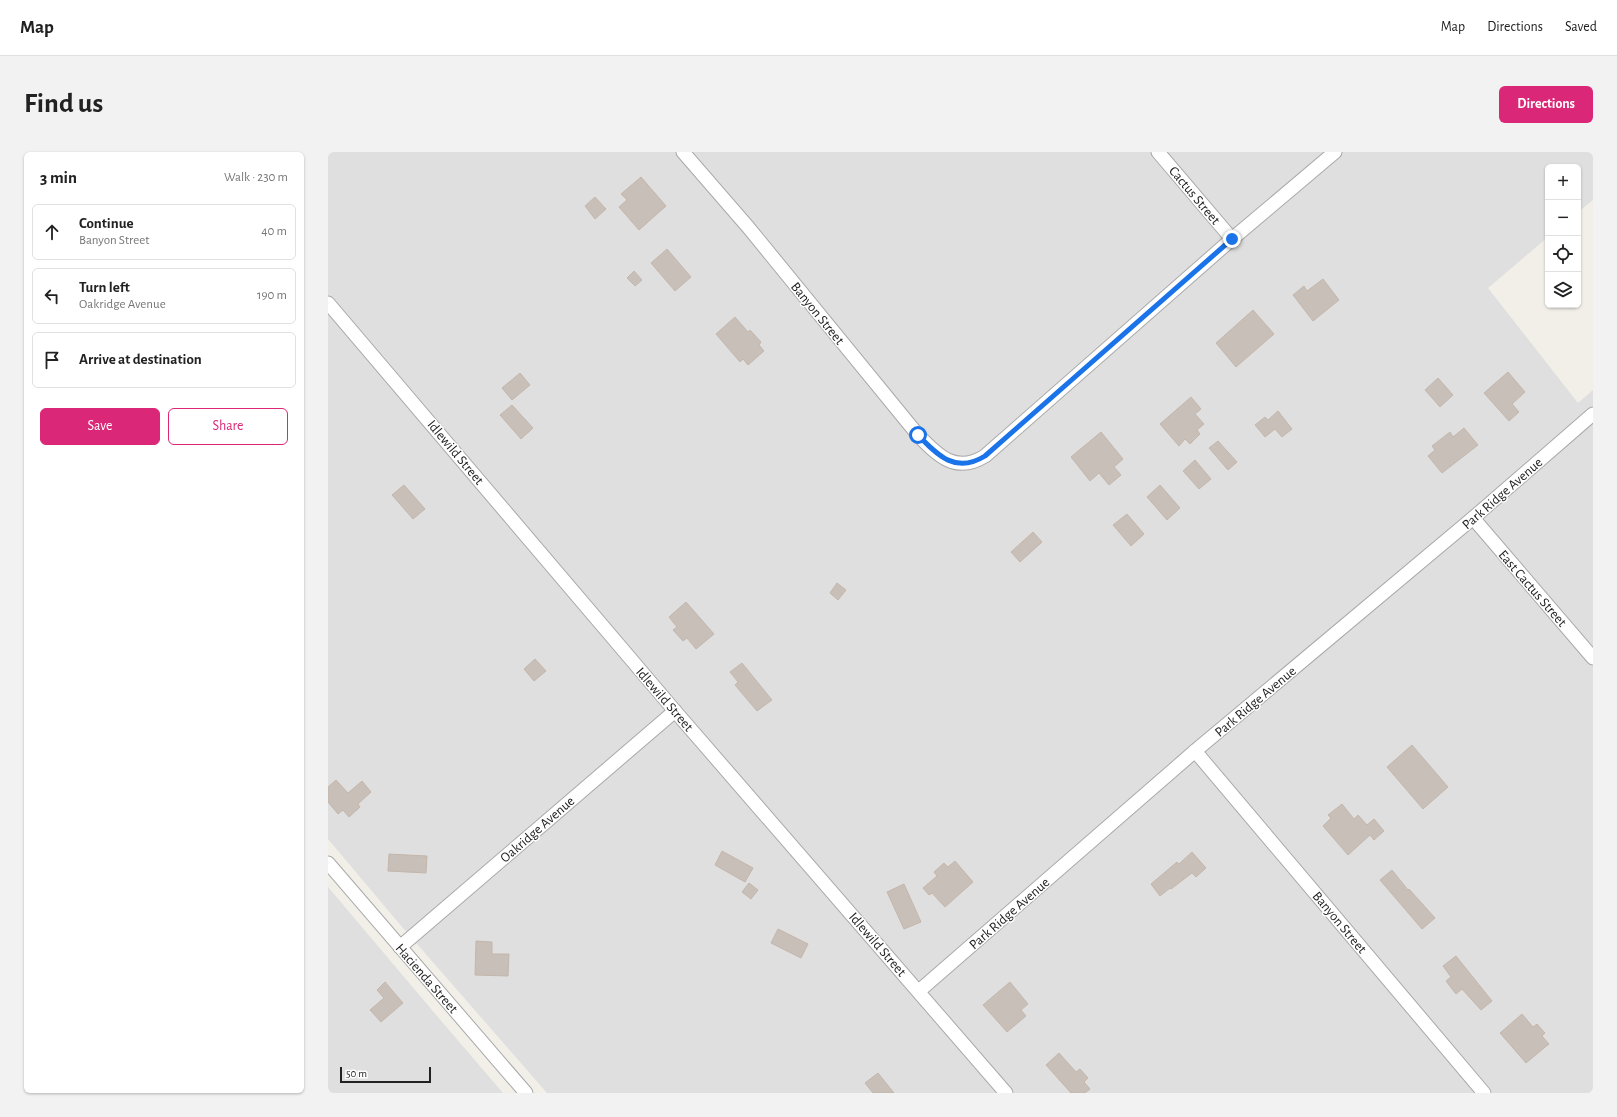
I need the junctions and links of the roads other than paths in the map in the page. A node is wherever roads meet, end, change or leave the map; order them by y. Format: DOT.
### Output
graph roads {
  1 [pos="683,152"];
  2 [pos="1158,152"];
  3 [pos="1335,152"];
  4 [pos="1232,239"];
  5 [pos="328,302"];
  6 [pos="1593,414"];
  7 [pos="1473,518"];
  8 [pos="1593,658"];
  9 [pos="675,711"];
  10 [pos="1195,751"];
  11 [pos="328,863"];
  12 [pos="400,947"];
  13 [pos="919,991"];
  14 [pos="526,1093"];
  15 [pos="1006,1093"];
  16 [pos="1484,1093"];
  1 -- 4 [label="street, Banyon Street"];
  2 -- 4 [label="street, Cactus Street"];
  3 -- 4 [label="street"];
  5 -- 9 [label="street, Idlewild Street"];
  6 -- 7 [label="street, Park Ridge Avenue"];
  7 -- 8 [label="street, East Cactus Street"];
  7 -- 10 [label="street, Park Ridge Avenue"];
  9 -- 12 [label="street, Oakridge Avenue"];
  9 -- 13 [label="street, Idlewild Street"];
  10 -- 13 [label="street, Park Ridge Avenue"];
  10 -- 16 [label="street, Banyon Street"];
  11 -- 12 [label="street, Hacienda Street"];
  12 -- 14 [label="street, Hacienda Street"];
  13 -- 15 [label="street, Idlewild Street"];
}
